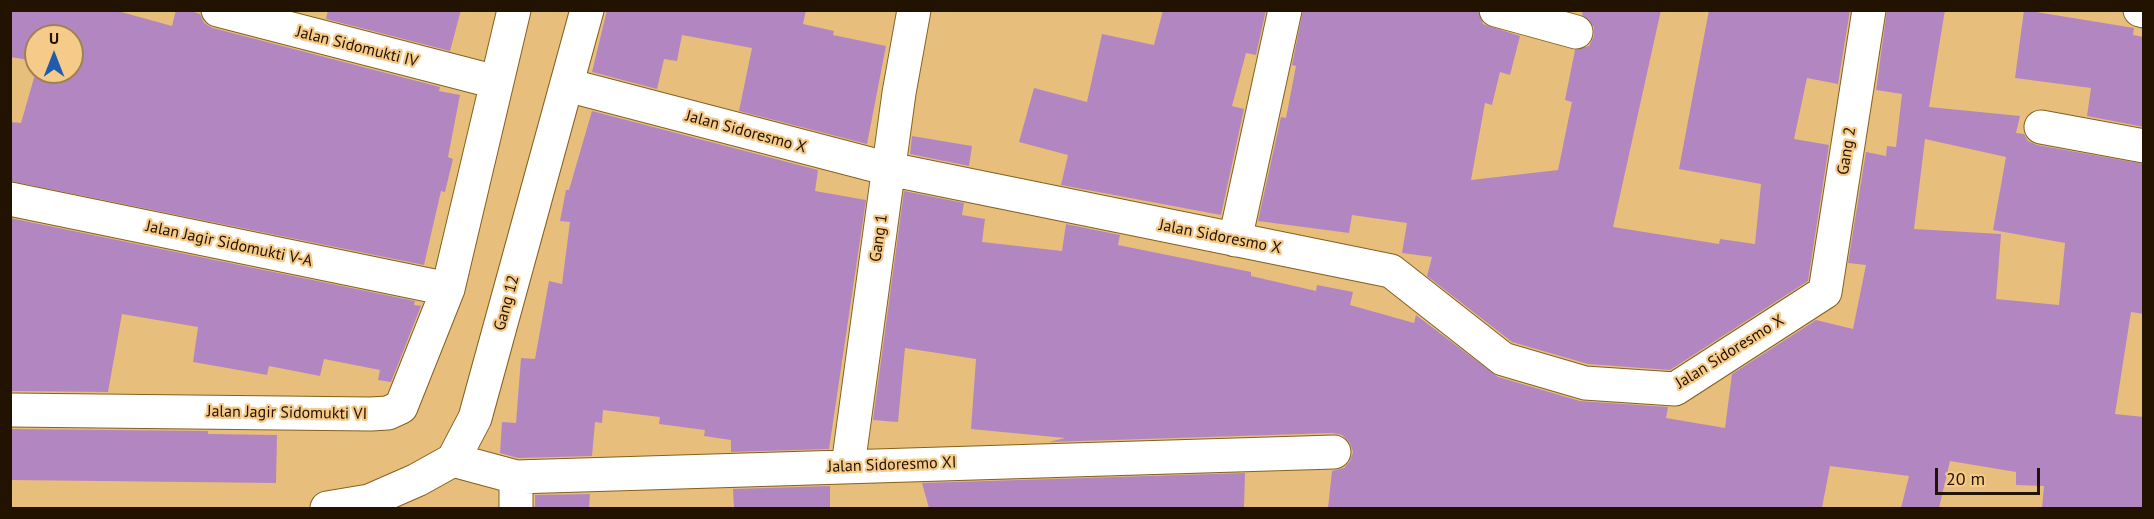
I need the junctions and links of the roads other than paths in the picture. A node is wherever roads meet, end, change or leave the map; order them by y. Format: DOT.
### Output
graph roads {
  1 [pos="218,10"];
  2 [pos="514,10"];
  3 [pos="587,10"];
  4 [pos="915,10"];
  5 [pos="1285,10"];
  6 [pos="1496,10"];
  7 [pos="1869,10"];
  8 [pos="1576,32"];
  9 [pos="496,82"];
  10 [pos="567,85"];
  11 [pos="2041,127"];
  12 [pos="2144,146"];
  13 [pos="889,169"];
  14 [pos="10,199"];
  15 [pos="1235,240"];
  16 [pos="448,290"];
  17 [pos="1825,292"];
  18 [pos="10,410"];
  19 [pos="1334,452"];
  20 [pos="453,460"];
  21 [pos="848,466"];
  22 [pos="516,493"];
  23 [pos="327,508"];
  1 -- 9 [label="street, Jalan Sidomukti IV"];
  2 -- 9 [label="street, Jalan Jagir Sidomukti VI"];
  3 -- 10 [label="street, Gang 12"];
  4 -- 13 [label="street, Gang 1"];
  5 -- 15 [label="street"];
  6 -- 8 [label="street"];
  7 -- 17 [label="street, Gang 2"];
  9 -- 16 [label="street, Jalan Jagir Sidomukti VI"];
  10 -- 13 [label="street, Jalan Sidoresmo X"];
  10 -- 20 [label="street, Gang 12"];
  11 -- 12 [label="street"];
  13 -- 15 [label="street, Jalan Sidoresmo X"];
  13 -- 21 [label="street, Gang 1"];
  14 -- 16 [label="street, Jalan Jagir Sidomukti V-A"];
  15 -- 17 [label="street, Jalan Sidoresmo X"];
  16 -- 18 [label="street, Jalan Jagir Sidomukti VI"];
  19 -- 21 [label="street, Jalan Sidoresmo XI"];
  20 -- 22 [label="street, Jalan Sidoresmo XI"];
  20 -- 23 [label="street"];
  21 -- 22 [label="street, Jalan Sidoresmo XI"];
}
